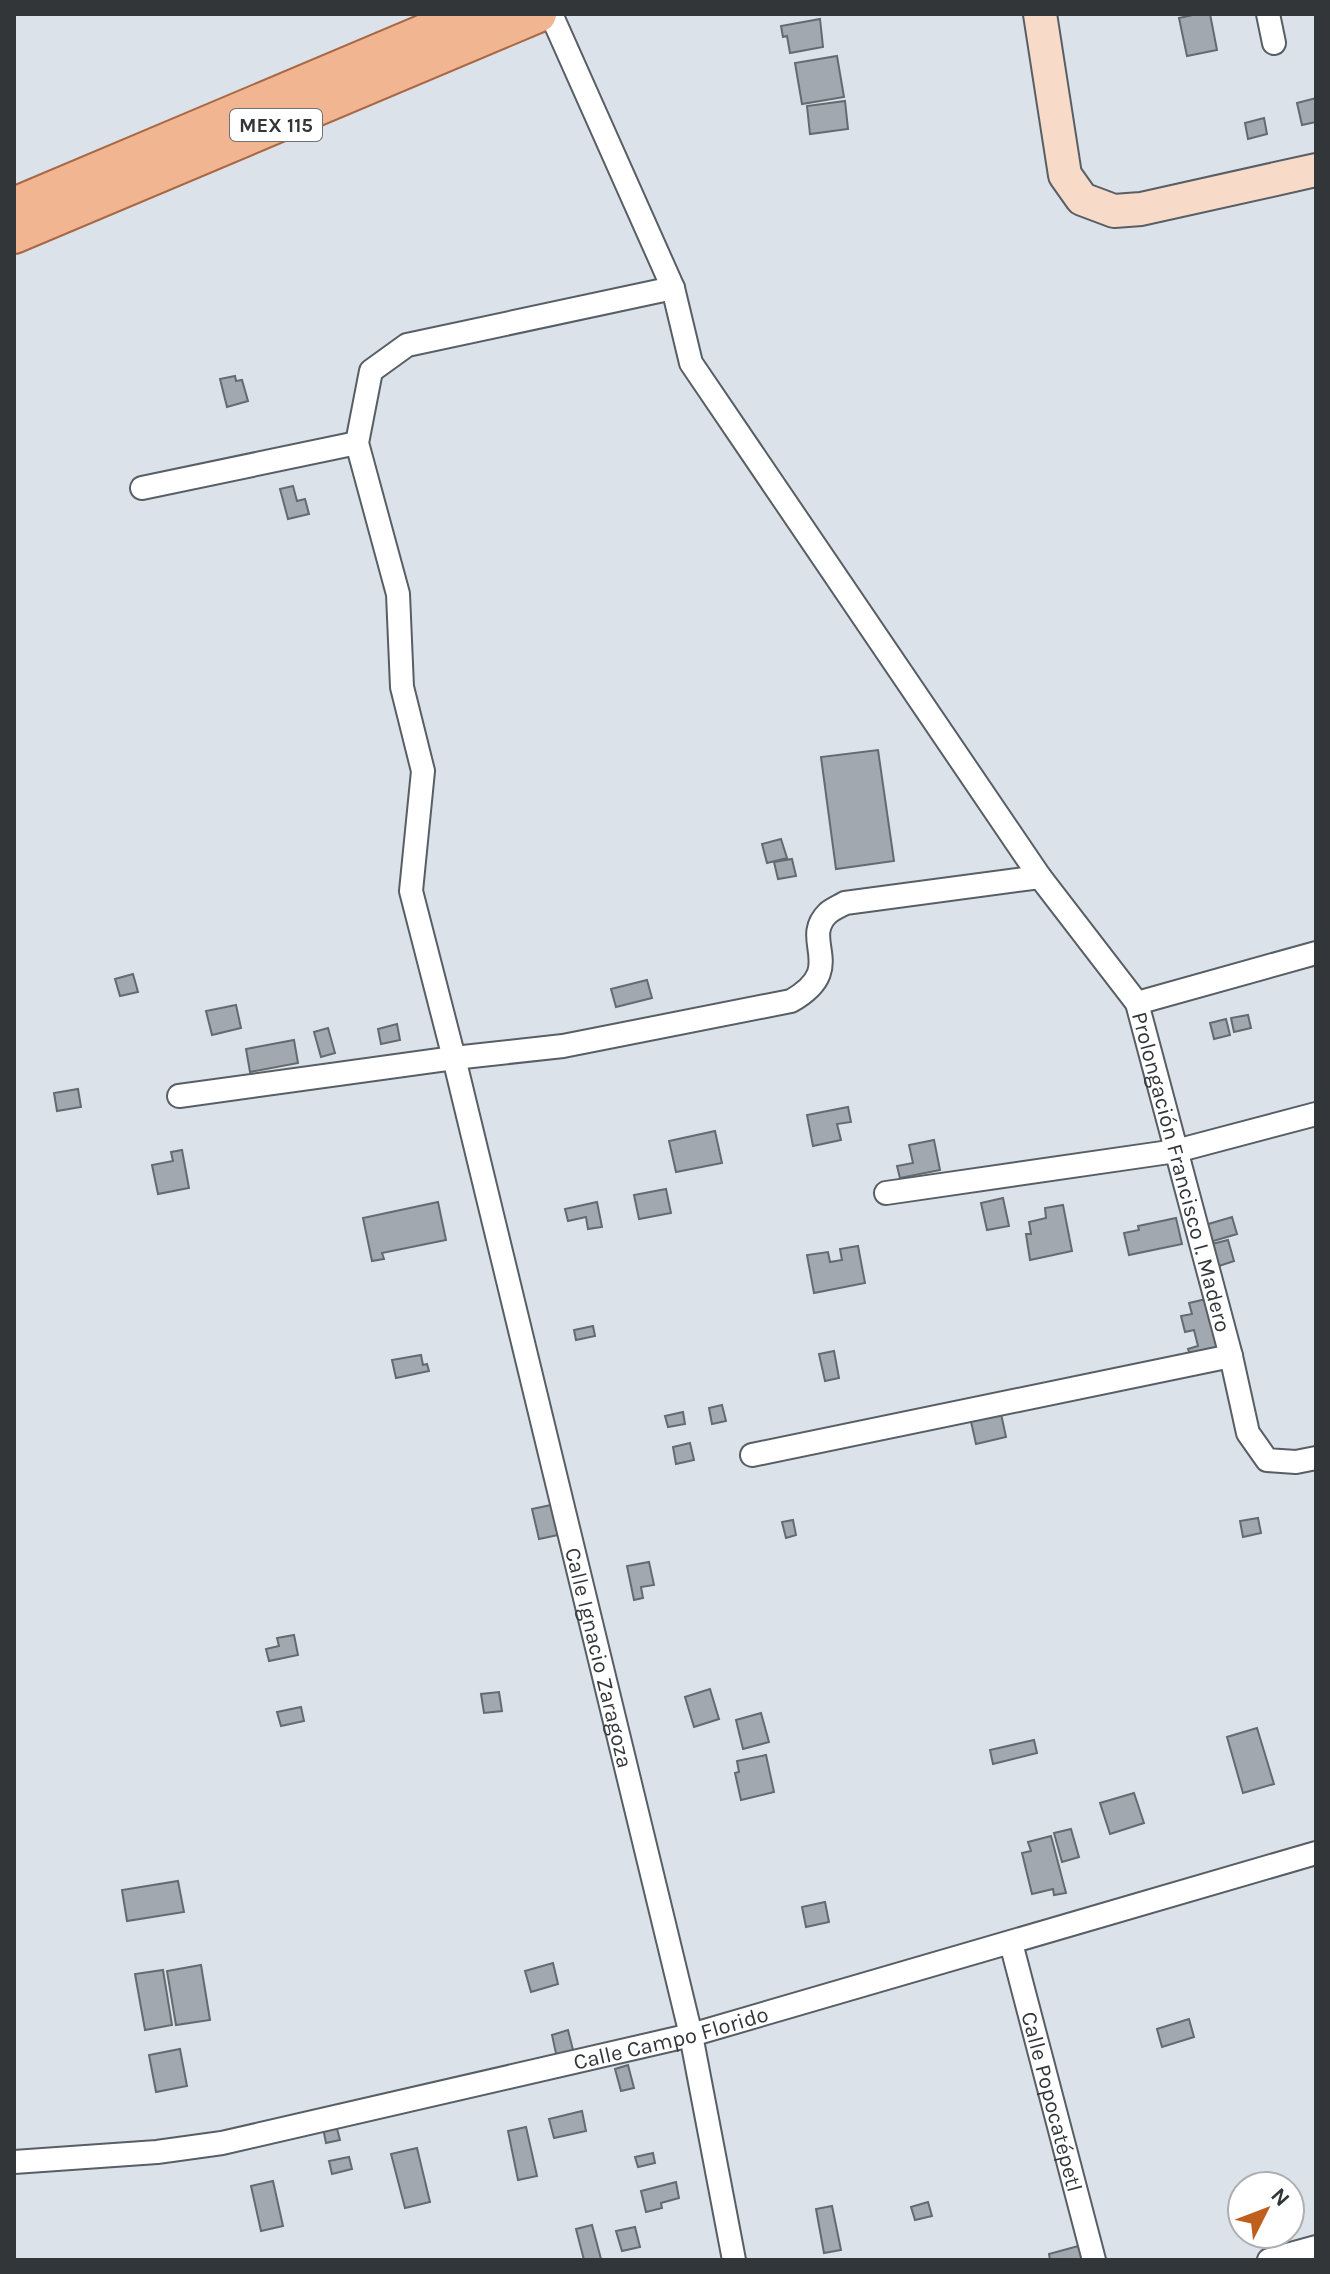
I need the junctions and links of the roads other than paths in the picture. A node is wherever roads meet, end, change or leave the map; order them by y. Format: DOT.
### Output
graph roads {
  1 [pos="469,14"];
  2 [pos="538,14"];
  3 [pos="551,14"];
  4 [pos="1040,14"];
  5 [pos="1268,14"];
  6 [pos="1274,43"];
  7 [pos="1316,170"];
  8 [pos="14,206"];
  9 [pos="14,235"];
  10 [pos="673,288"];
  11 [pos="357,443"];
  12 [pos="142,488"];
  13 [pos="1040,877"];
  14 [pos="1316,953"];
  15 [pos="1137,1003"];
  16 [pos="454,1058"];
  17 [pos="179,1096"];
  18 [pos="1316,1114"];
  19 [pos="1176,1151"];
  20 [pos="886,1193"];
  21 [pos="1231,1356"];
  22 [pos="752,1455"];
  23 [pos="1316,1458"];
  24 [pos="1316,1853"];
  25 [pos="1011,1943"];
  26 [pos="691,2035"];
  27 [pos="15,2163"];
  28 [pos="1316,2247"];
  29 [pos="734,2260"];
  30 [pos="1094,2260"];
  31 [pos="1269,2260"];
  1 -- 8 [label="main road, MEX 115"];
  2 -- 9 [label="main road, MEX 115"];
  3 -- 10 [label="street, Prolongación Francisco I. Madero"];
  4 -- 7 [label="street"];
  5 -- 6 [label="street"];
  10 -- 11 [label="street"];
  10 -- 13 [label="street, Prolongación Francisco I. Madero"];
  11 -- 12 [label="street"];
  11 -- 16 [label="street, Calle Ignacio Zaragoza"];
  13 -- 15 [label="street, Prolongación Francisco I. Madero"];
  13 -- 16 [label="street"];
  14 -- 15 [label="street"];
  15 -- 19 [label="street, Prolongación Francisco I. Madero"];
  16 -- 17 [label="street"];
  16 -- 26 [label="street, Calle Ignacio Zaragoza"];
  18 -- 19 [label="street"];
  19 -- 20 [label="street"];
  19 -- 21 [label="street, Prolongación Francisco I. Madero"];
  21 -- 22 [label="street"];
  21 -- 23 [label="street, Prolongación Francisco I. Madero"];
  24 -- 25 [label="street, Calle Campo Florido"];
  25 -- 26 [label="street, Calle Campo Florido"];
  25 -- 30 [label="street, Calle Popocatépetl"];
  26 -- 27 [label="street, Calle Campo Florido"];
  26 -- 29 [label="street, Calle Ignacio Zaragoza"];
  28 -- 31 [label="street"];
}
